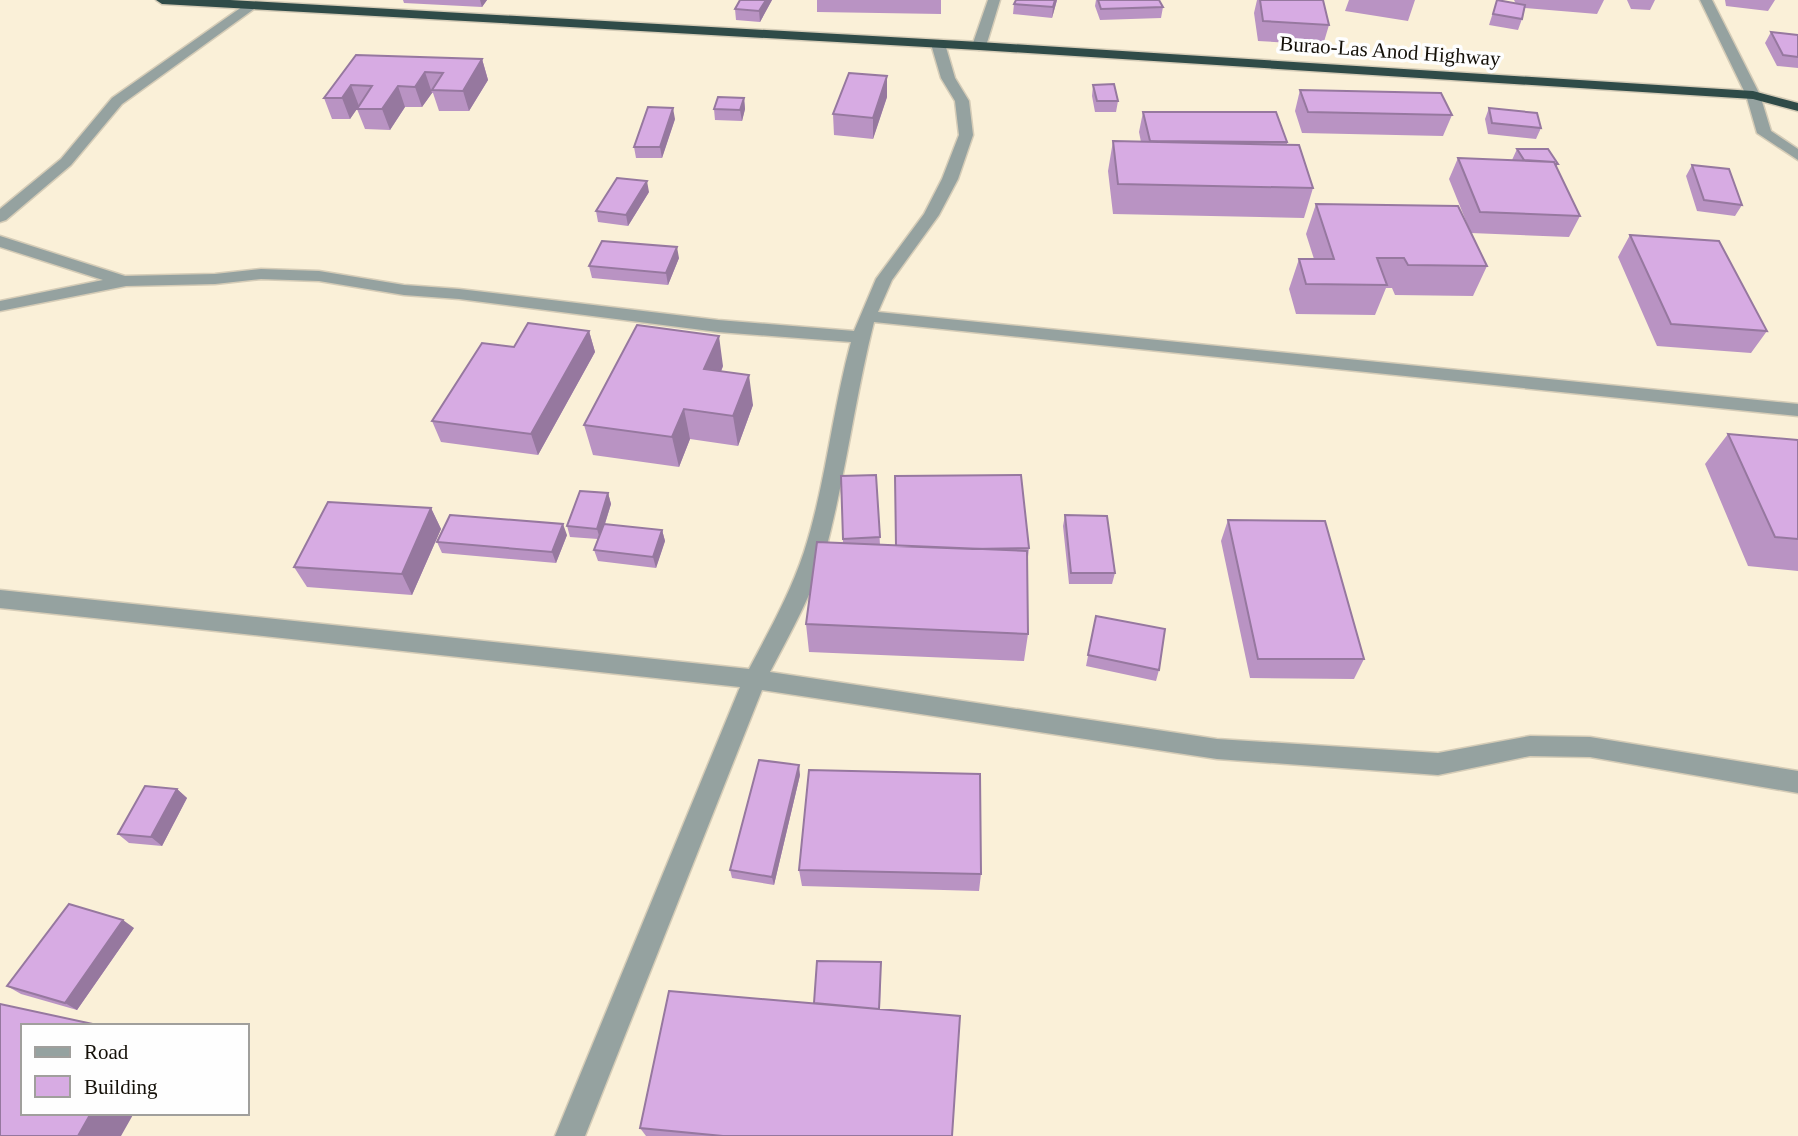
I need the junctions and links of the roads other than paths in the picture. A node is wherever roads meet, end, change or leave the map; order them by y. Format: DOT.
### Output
graph roads {
  1 [pos="162,0"];
  2 [pos="994,0"];
  3 [pos="1706,0"];
  4 [pos="249,6"];
  5 [pos="938,44"];
  6 [pos="979,46"];
  7 [pos="1753,95"];
  8 [pos="1798,107"];
  9 [pos="1798,156"];
  10 [pos="0,217"];
  11 [pos="0,241"];
  12 [pos="126,281"];
  13 [pos="0,306"];
  14 [pos="867,316"];
  15 [pos="861,337"];
  16 [pos="1798,410"];
  17 [pos="0,599"];
  18 [pos="755,679"];
  19 [pos="1798,782"];
  20 [pos="570,1136"];
  1 -- 4 [label="highway, Burao-Las Anod Highway"];
  2 -- 6 [label="street"];
  3 -- 7 [label="street"];
  4 -- 5 [label="highway, Burao-Las Anod Highway"];
  4 -- 10 [label="street"];
  5 -- 6 [label="highway, Burao-Las Anod Highway"];
  5 -- 14 [label="street"];
  6 -- 7 [label="highway, Burao-Las Anod Highway"];
  7 -- 8 [label="highway, Burao-Las Anod Highway"];
  7 -- 9 [label="street"];
  11 -- 12 [label="street"];
  12 -- 13 [label="street"];
  12 -- 15 [label="street"];
  14 -- 15 [label="street"];
  14 -- 16 [label="street"];
  15 -- 18 [label="street"];
  17 -- 18 [label="street"];
  18 -- 19 [label="street"];
  18 -- 20 [label="street"];
}
